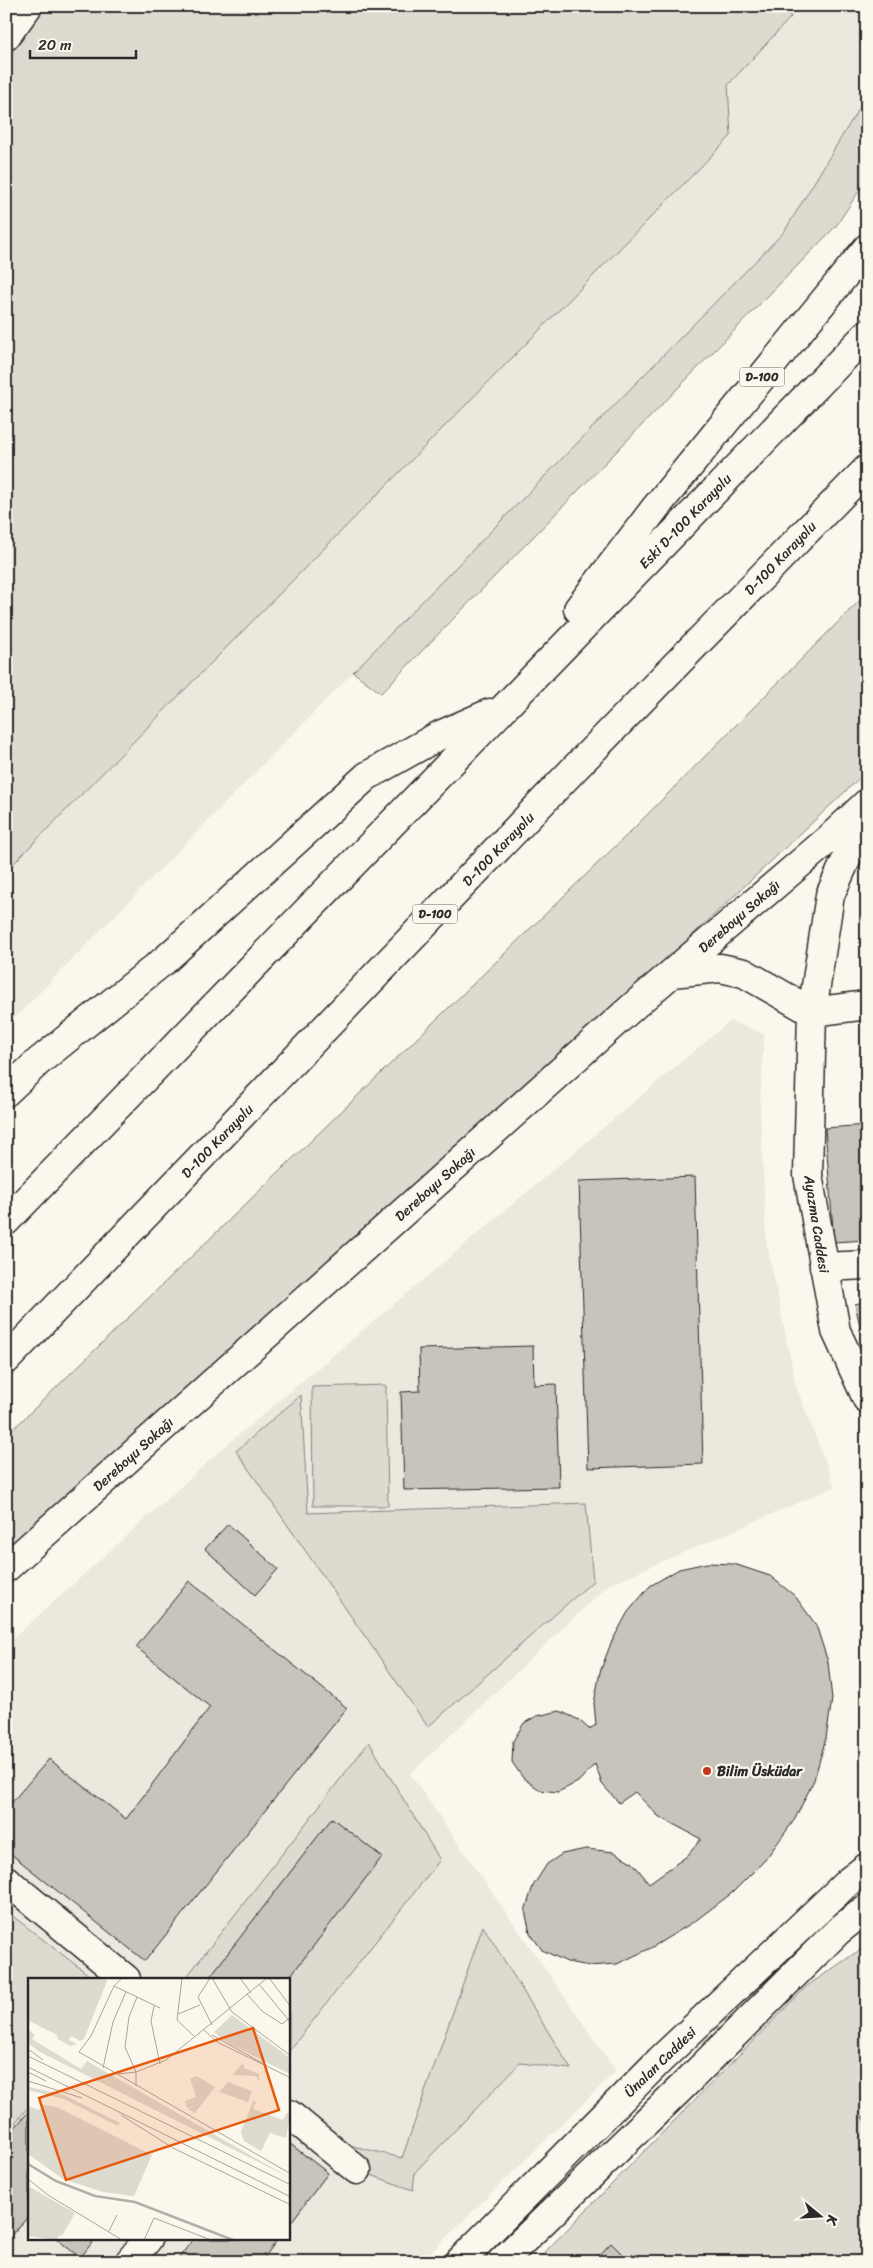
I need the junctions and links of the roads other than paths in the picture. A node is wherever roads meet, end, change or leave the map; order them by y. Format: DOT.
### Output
graph roads {
  1 [pos="28,6"];
  2 [pos="6,36"];
  3 [pos="867,248"];
  4 [pos="867,278"];
  5 [pos="867,334"];
  6 [pos="867,469"];
  7 [pos="656,507"];
  8 [pos="503,707"];
  9 [pos="867,803"];
  10 [pos="867,814"];
  11 [pos="672,973"];
  12 [pos="867,1005"];
  13 [pos="812,1012"];
  14 [pos="6,1092"];
  15 [pos="6,1221"];
  16 [pos="867,1265"];
  17 [pos="824,1267"];
  18 [pos="6,1360"];
  19 [pos="867,1399"];
  20 [pos="6,1568"];
  21 [pos="867,1867"];
  22 [pos="6,1880"];
  23 [pos="867,1908"];
  24 [pos="125,1978"];
  25 [pos="290,2115"];
  26 [pos="357,2170"];
  27 [pos="147,2240"];
  28 [pos="129,2262"];
  29 [pos="459,2262"];
  30 [pos="500,2262"];
  1 -- 2 [label="main road"];
  3 -- 7 [label="main road, D-100"];
  4 -- 7 [label="main road"];
  5 -- 8 [label="main road, Eski D-100 Karayolu"];
  6 -- 18 [label="main road, D-100 Karayolu / D-100"];
  7 -- 8 [label="main road"];
  8 -- 14 [label="main road"];
  8 -- 15 [label="main road"];
  9 -- 11 [label="main road, Dereboyu Sokağı"];
  10 -- 13 [label="main road, Ayazma Caddesi"];
  11 -- 13 [label="main road"];
  11 -- 20 [label="main road, Dereboyu Sokağı"];
  12 -- 13 [label="main road"];
  13 -- 17 [label="main road, Ayazma Caddesi"];
  16 -- 17 [label="main road"];
  17 -- 19 [label="main road, Ayazma Caddesi"];
  21 -- 29 [label="main road, Ünalan Caddesi"];
  22 -- 24 [label="main road"];
  23 -- 30 [label="main road"];
  25 -- 26 [label="main road"];
  27 -- 28 [label="main road"];
}
